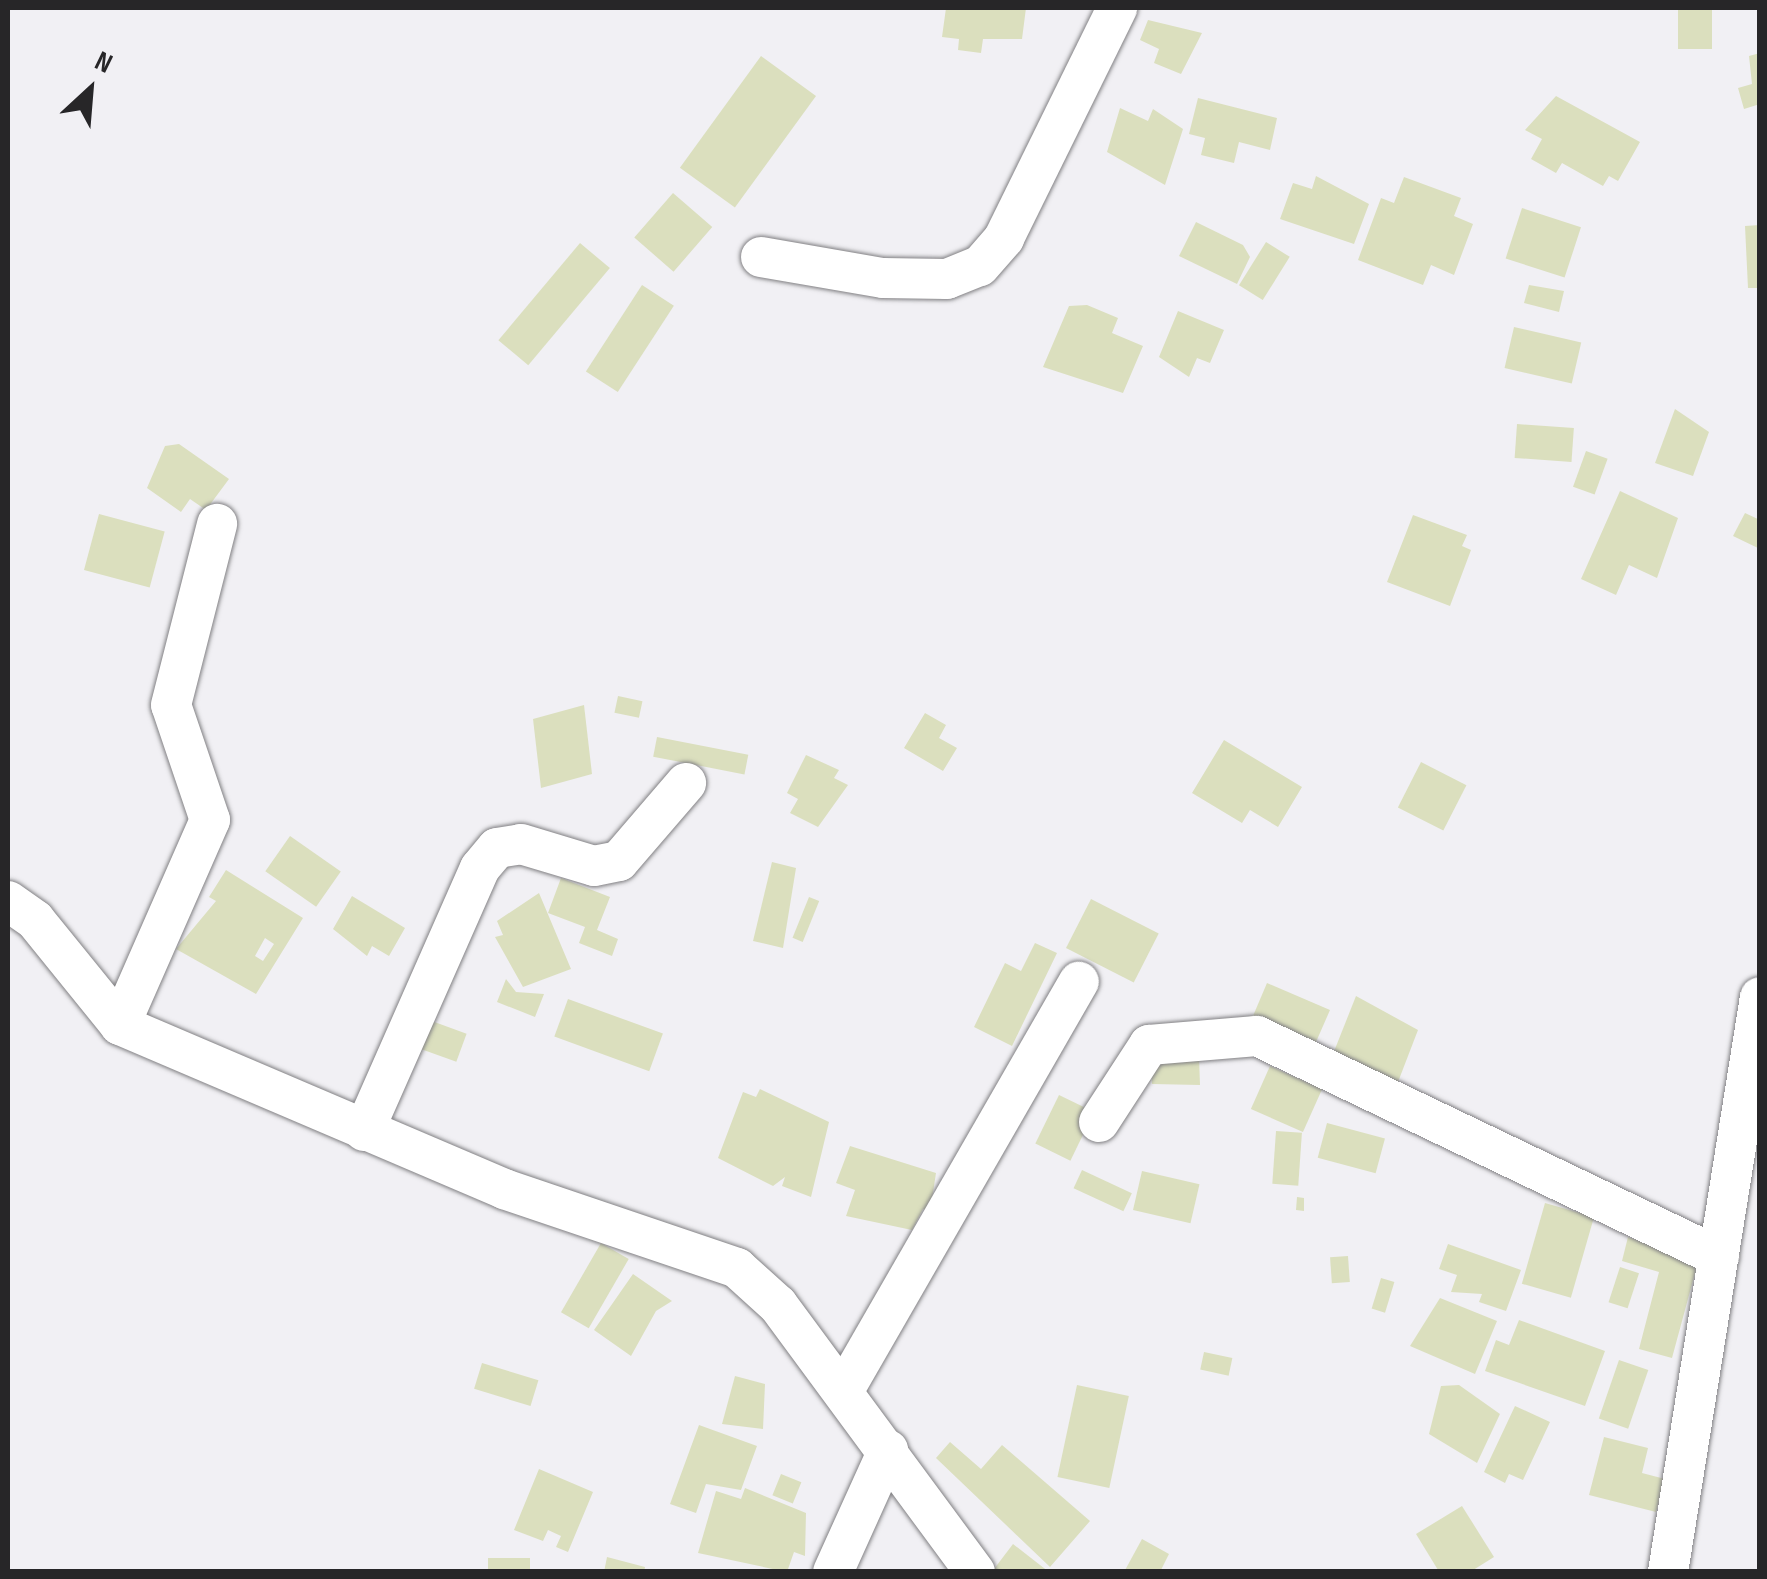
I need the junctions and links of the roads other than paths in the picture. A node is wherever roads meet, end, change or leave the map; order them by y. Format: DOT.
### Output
graph roads {
  1 [pos="1117,8"];
  2 [pos="761,258"];
  3 [pos="217,524"];
  4 [pos="686,783"];
  5 [pos="8,901"];
  6 [pos="1078,982"];
  7 [pos="1760,996"];
  8 [pos="120,1026"];
  9 [pos="1099,1122"];
  10 [pos="364,1131"];
  11 [pos="1718,1257"];
  12 [pos="844,1390"];
  13 [pos="888,1450"];
  14 [pos="832,1572"];
  15 [pos="975,1572"];
  16 [pos="1668,1572"];
  1 -- 2 [label="street"];
  3 -- 8 [label="street"];
  4 -- 10 [label="street"];
  5 -- 8 [label="street"];
  6 -- 12 [label="street"];
  7 -- 11 [label="street"];
  8 -- 10 [label="street"];
  9 -- 11 [label="street"];
  10 -- 12 [label="street"];
  11 -- 16 [label="street"];
  12 -- 13 [label="street"];
  13 -- 14 [label="street"];
  13 -- 15 [label="street"];
}
